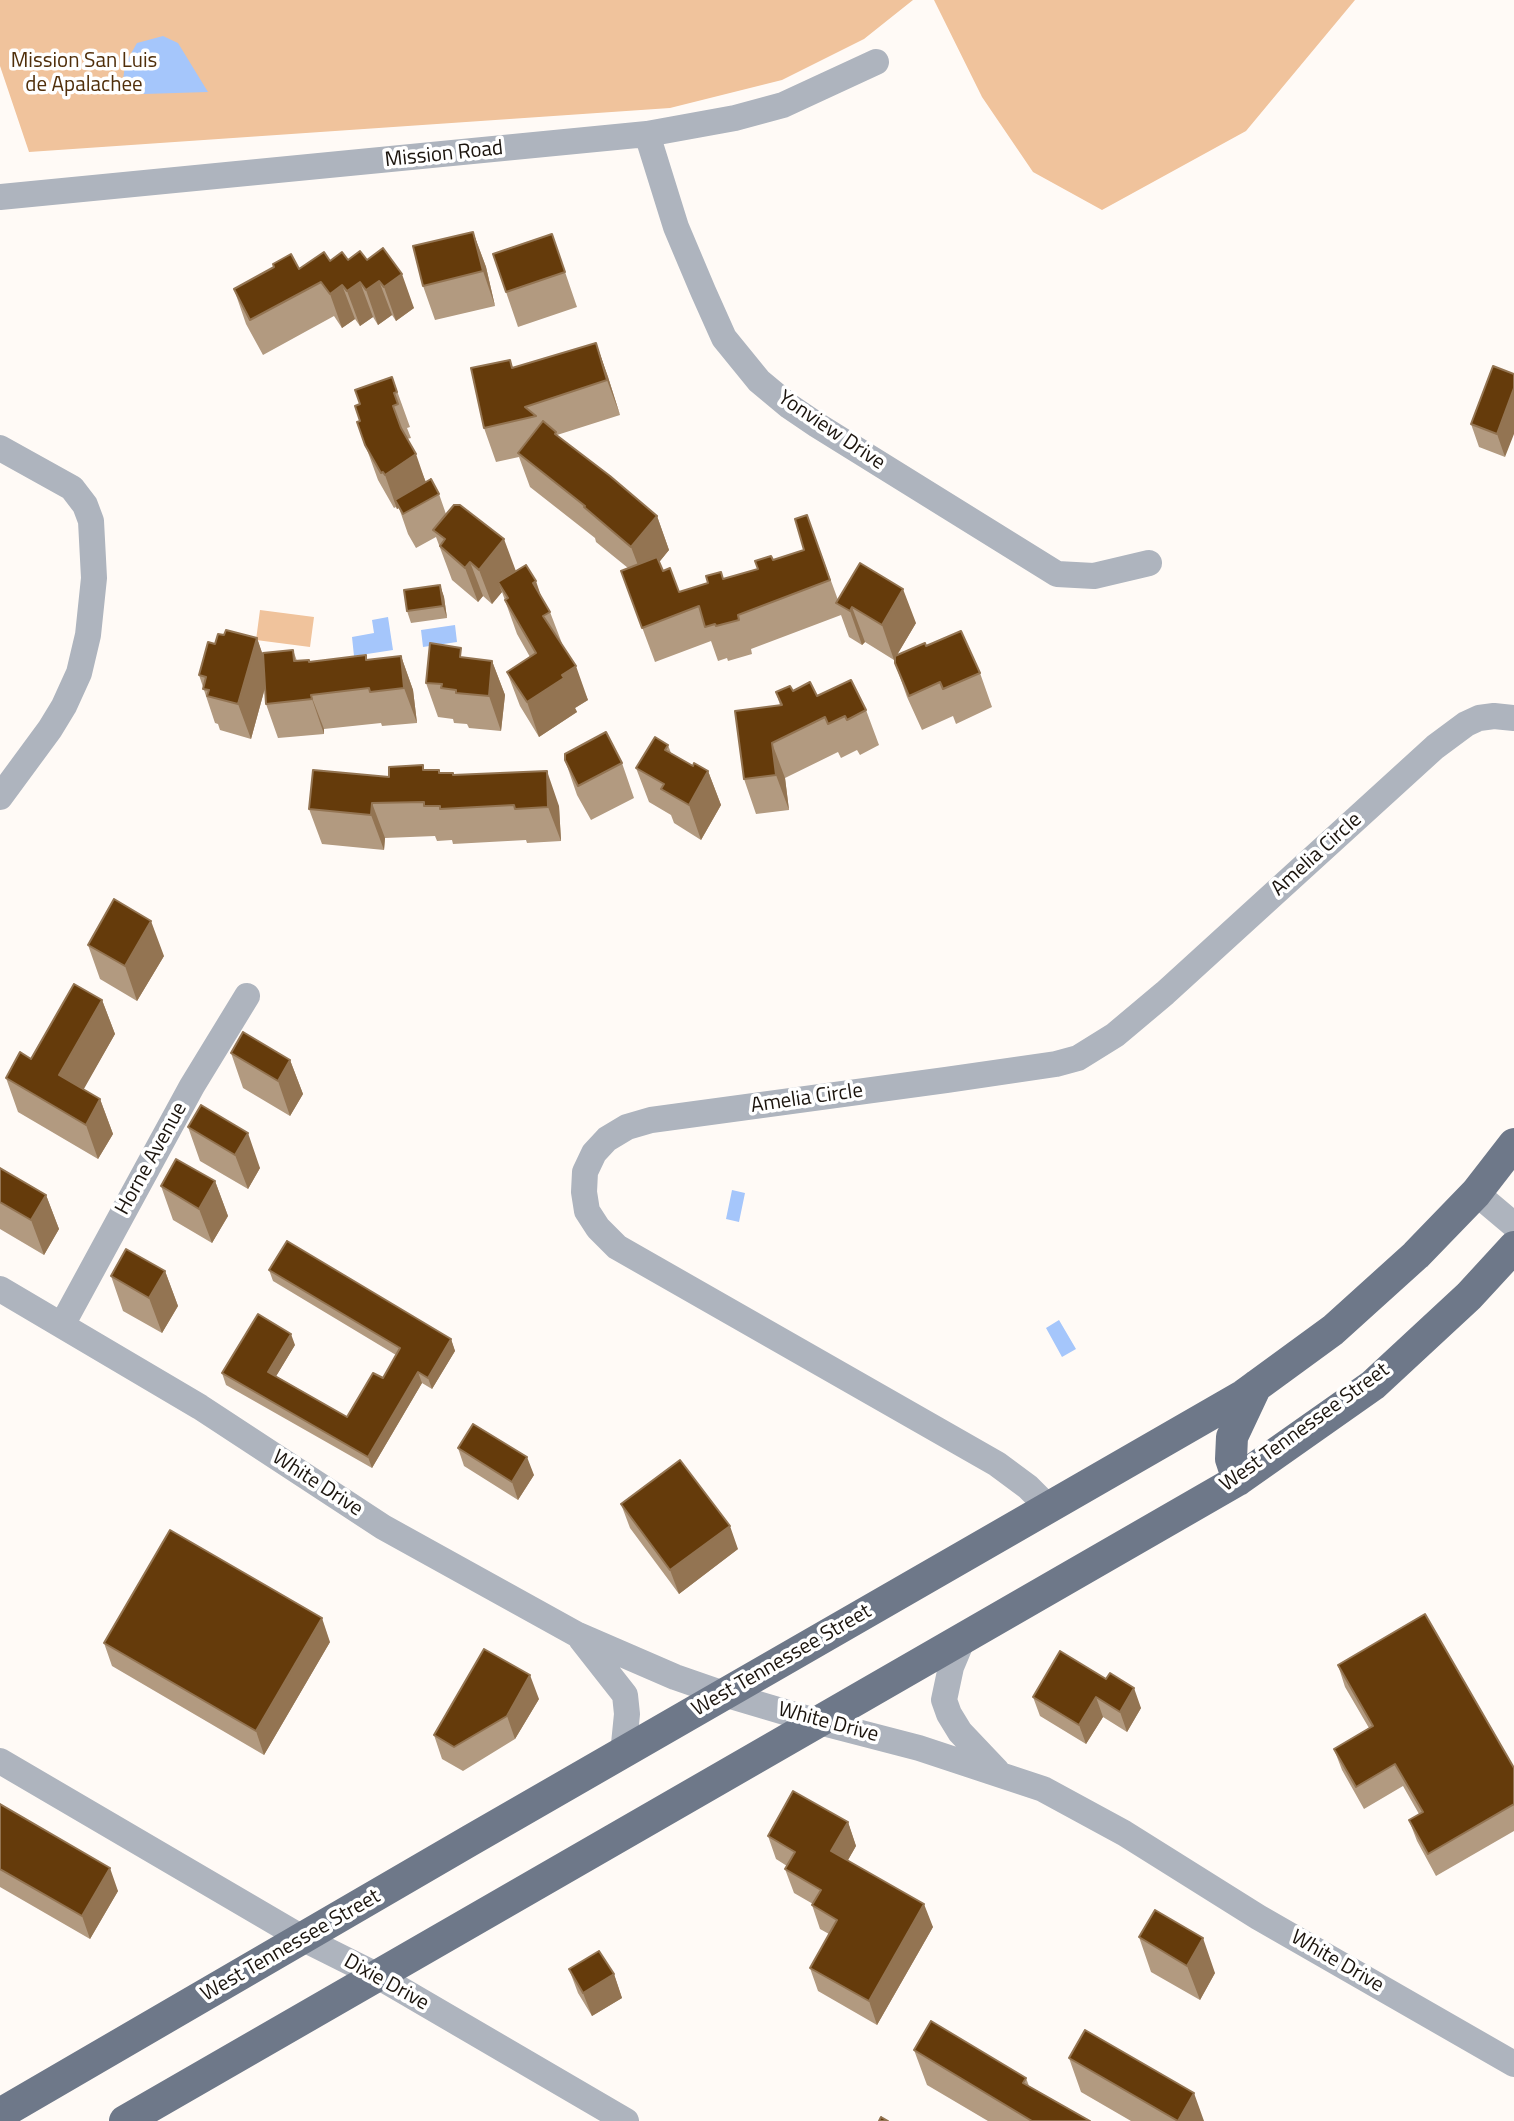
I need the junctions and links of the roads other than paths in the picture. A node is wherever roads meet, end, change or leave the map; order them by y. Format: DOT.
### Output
graph roads {
  1 [pos="876,62"];
  2 [pos="648,134"];
  3 [pos="0,197"];
  4 [pos="0,448"];
  5 [pos="1149,563"];
  6 [pos="1514,718"];
  7 [pos="0,797"];
  8 [pos="247,996"];
  9 [pos="1514,1144"];
  10 [pos="1476,1193"];
  11 [pos="1514,1225"];
  12 [pos="1514,1247"];
  13 [pos="0,1289"];
  14 [pos="62,1325"];
  15 [pos="1256,1386"];
  16 [pos="1238,1480"];
  17 [pos="1048,1507"];
  18 [pos="578,1635"];
  19 [pos="964,1636"];
  20 [pos="724,1694"];
  21 [pos="815,1721"];
  22 [pos="623,1754"];
  23 [pos="0,1761"];
  24 [pos="1001,1775"];
  25 [pos="304,1939"];
  26 [pos="376,1975"];
  27 [pos="1514,2064"];
  28 [pos="0,2114"];
  29 [pos="125,2121"];
  30 [pos="626,2121"];
  1 -- 2 [label="street, Mission Road"];
  2 -- 3 [label="street, Mission Road"];
  2 -- 5 [label="street, Yonview Drive"];
  4 -- 7 [label="street"];
  6 -- 17 [label="street, Amelia Circle"];
  8 -- 14 [label="street, Horne Avenue"];
  9 -- 10 [label="main road, West Tennessee Street"];
  10 -- 11 [label="street"];
  10 -- 15 [label="main road, West Tennessee Street"];
  12 -- 16 [label="main road, West Tennessee Street"];
  13 -- 14 [label="street, White Drive"];
  14 -- 18 [label="street, White Drive"];
  15 -- 16 [label="main road"];
  15 -- 17 [label="main road, West Tennessee Street"];
  16 -- 19 [label="main road, West Tennessee Street"];
  17 -- 20 [label="main road, West Tennessee Street"];
  18 -- 20 [label="street, White Drive"];
  18 -- 22 [label="street"];
  19 -- 21 [label="main road, West Tennessee Street"];
  19 -- 24 [label="street"];
  20 -- 21 [label="street, White Drive"];
  20 -- 22 [label="main road, West Tennessee Street"];
  21 -- 24 [label="street, White Drive"];
  21 -- 26 [label="main road, West Tennessee Street"];
  22 -- 25 [label="main road, West Tennessee Street"];
  23 -- 25 [label="street, Dixie Drive"];
  24 -- 27 [label="street, White Drive"];
  25 -- 26 [label="street, Dixie Drive"];
  25 -- 28 [label="main road, West Tennessee Street"];
  26 -- 29 [label="main road, West Tennessee Street"];
  26 -- 30 [label="street, Dixie Drive"];
}
